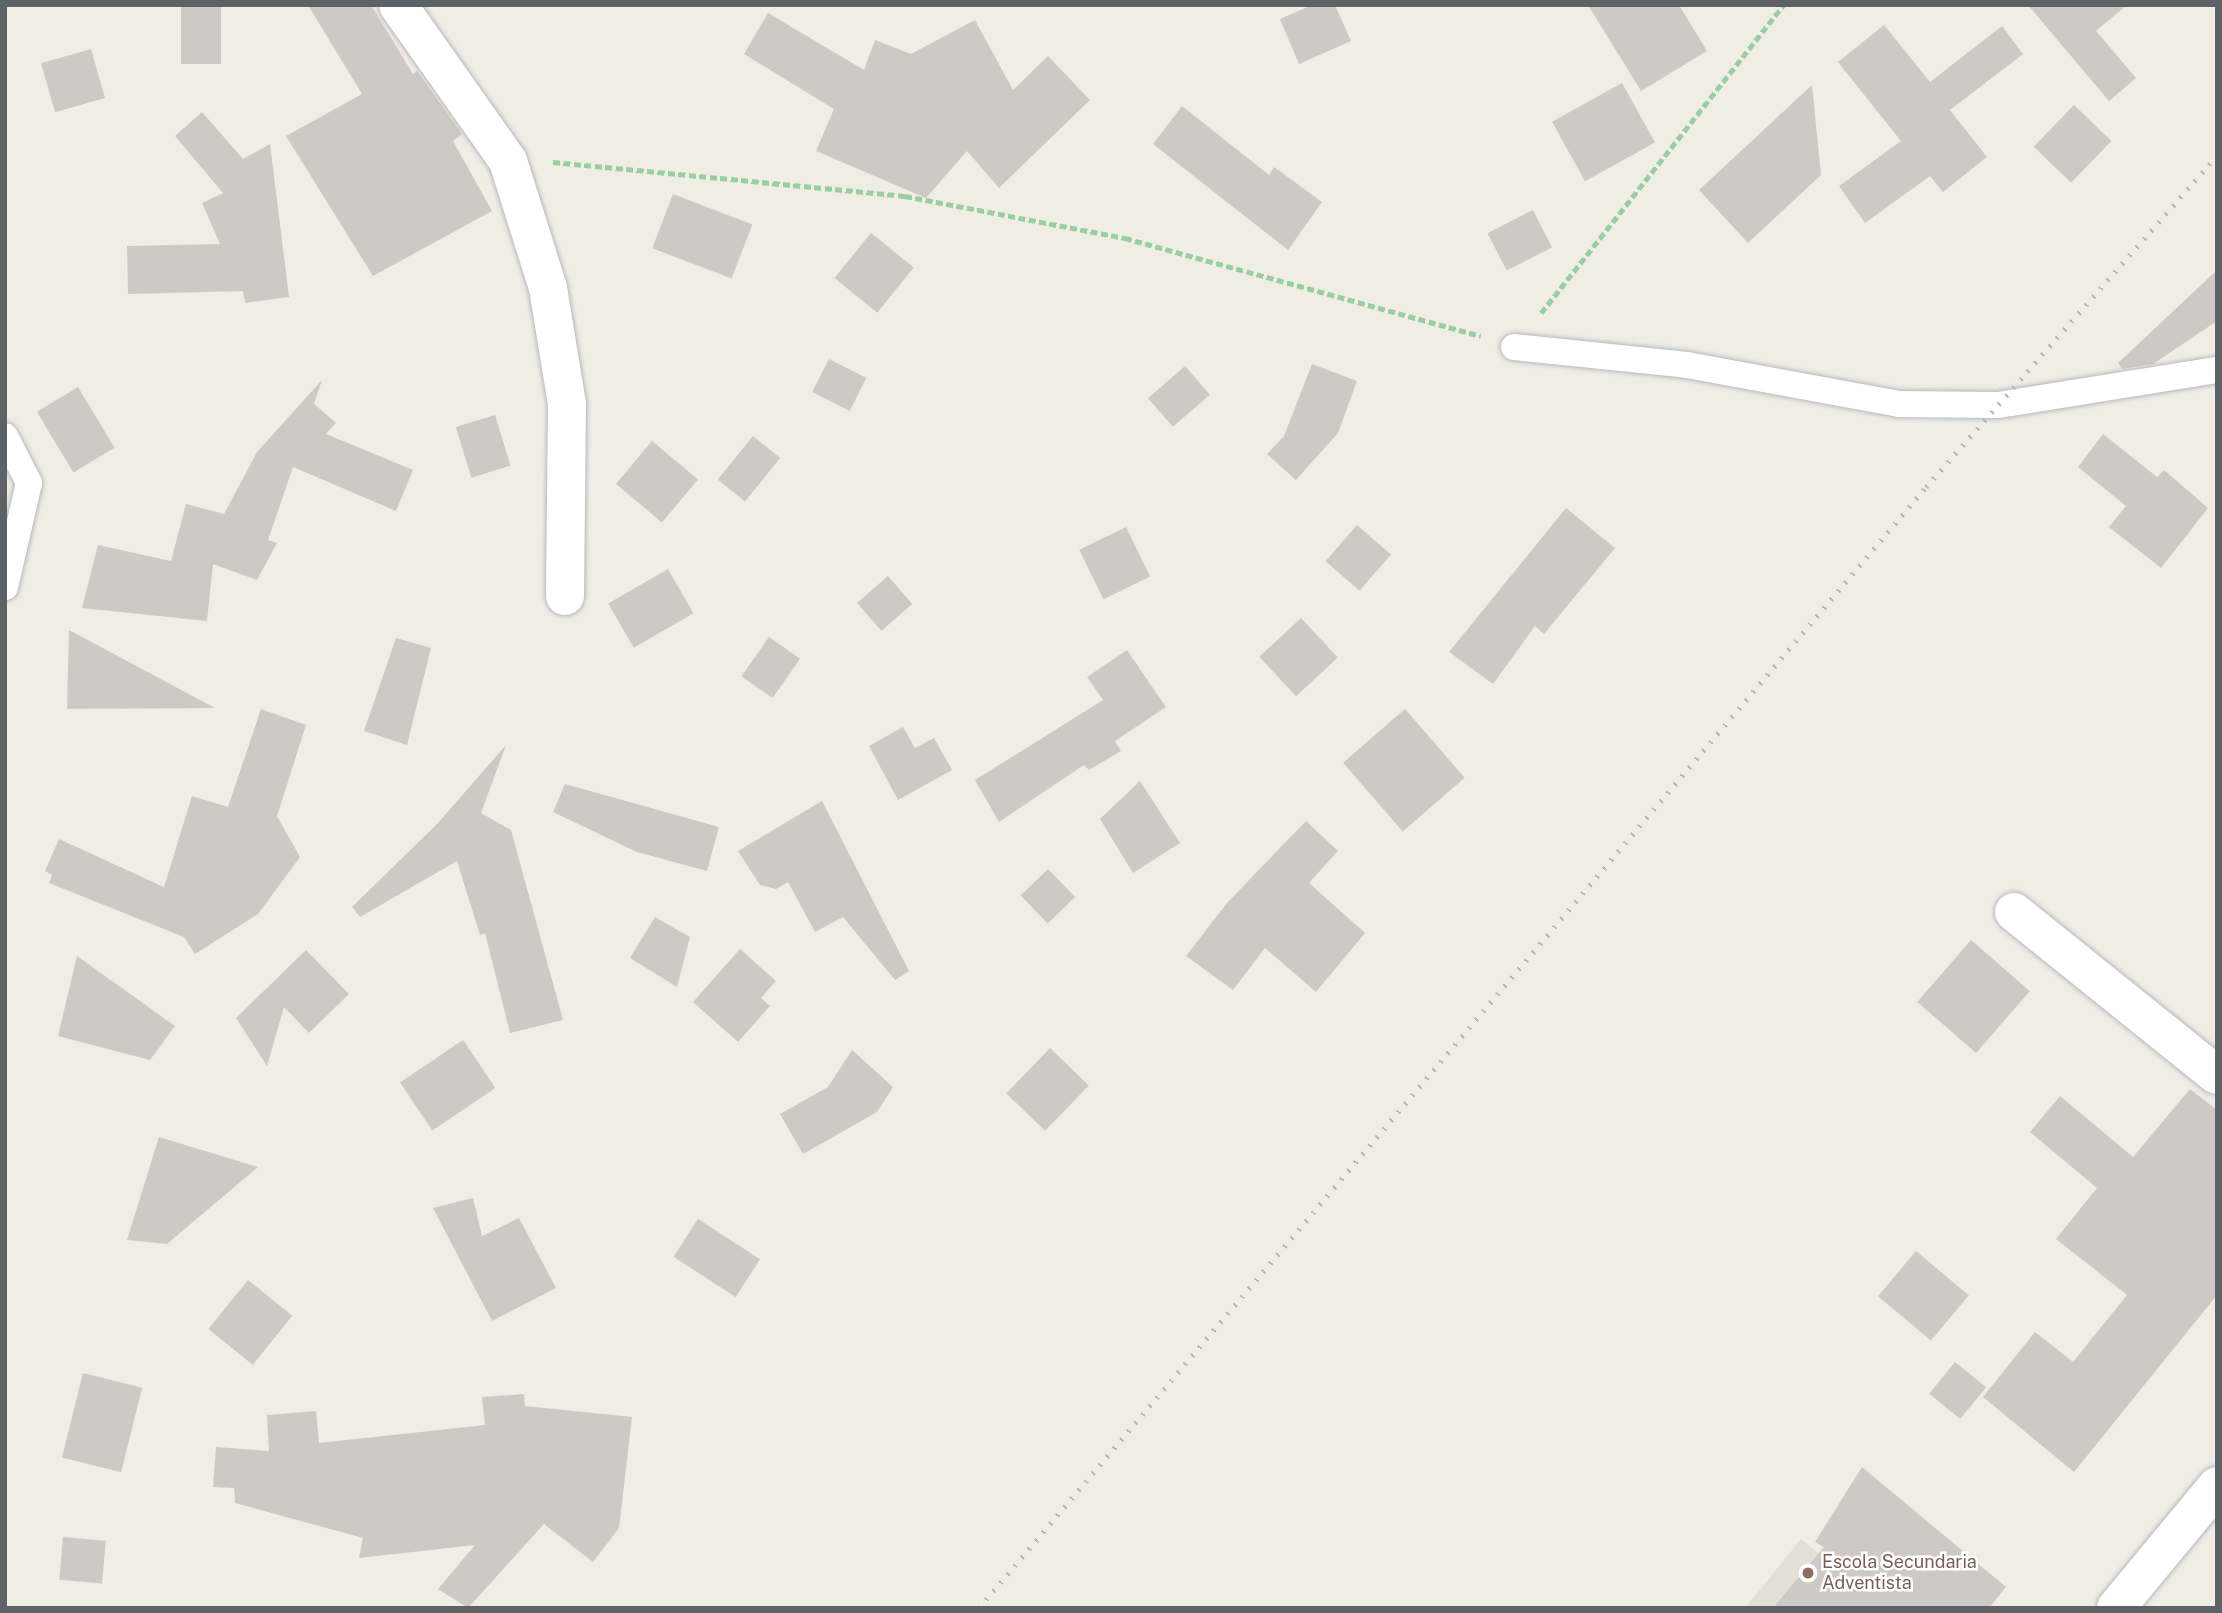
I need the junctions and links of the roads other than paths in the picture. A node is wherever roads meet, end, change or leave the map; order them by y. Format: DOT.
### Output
graph roads {
  1 [pos="398,5"];
  2 [pos="1514,347"];
  3 [pos="2217,369"];
  4 [pos="5,436"];
  5 [pos="5,587"];
  6 [pos="565,596"];
  7 [pos="2014,912"];
  8 [pos="2217,1074"];
  9 [pos="2217,1486"];
  10 [pos="2116,1608"];
  1 -- 6 [label="street"];
  2 -- 3 [label="lane"];
  4 -- 5 [label="lane"];
  7 -- 8 [label="street"];
  9 -- 10 [label="street"];
}
